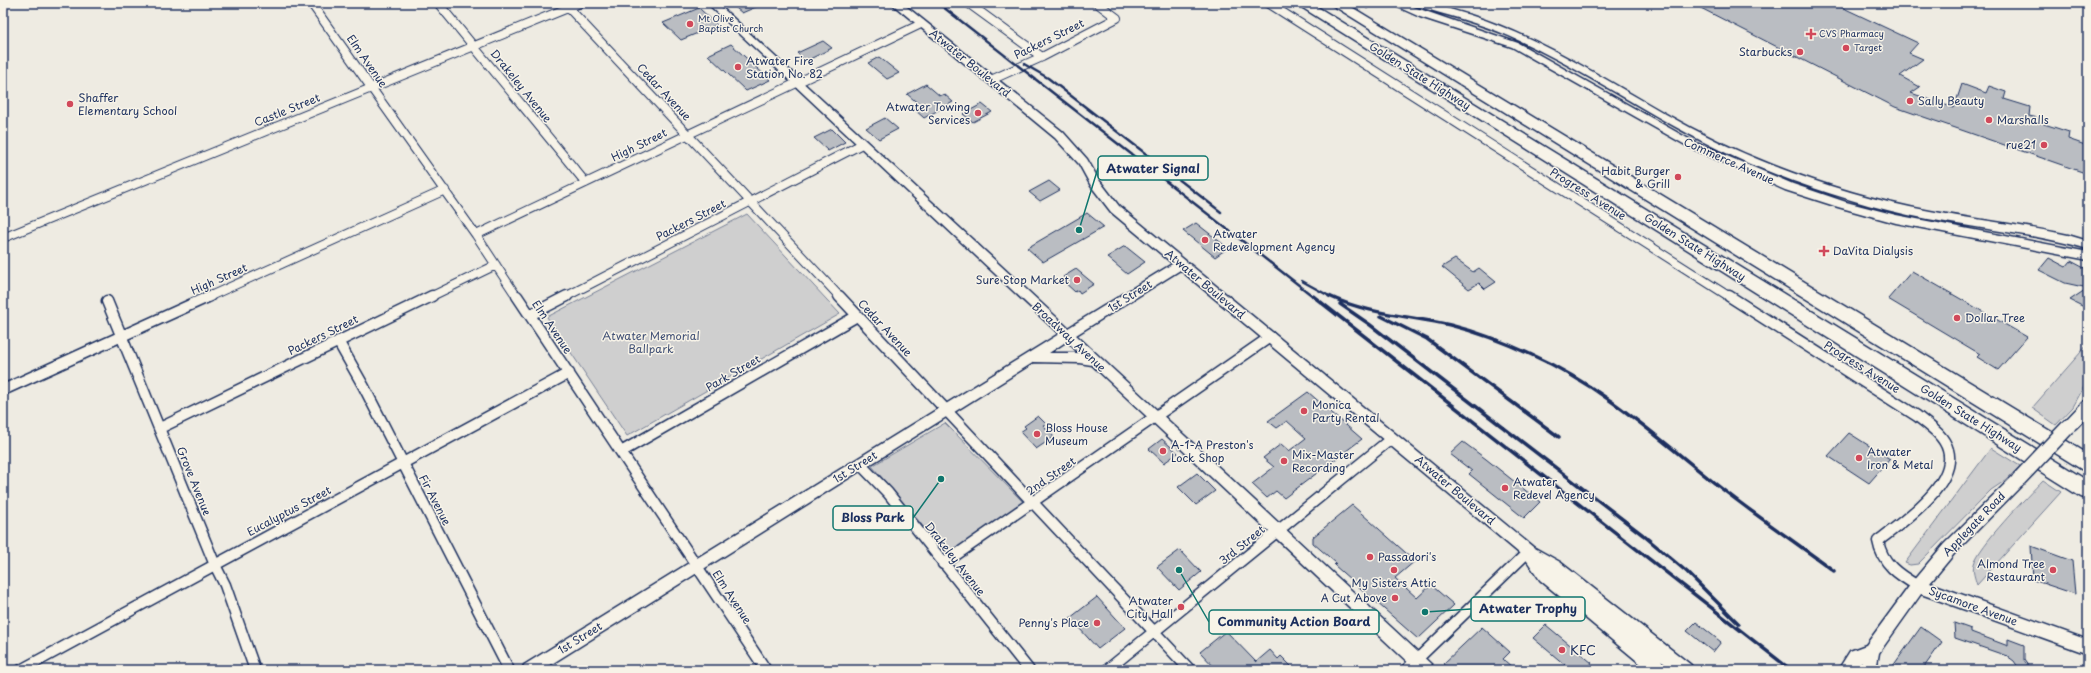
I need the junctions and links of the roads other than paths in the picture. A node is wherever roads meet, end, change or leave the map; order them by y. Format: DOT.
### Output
graph roads {
  1 [pos="311,3"];
  2 [pos="438,3"];
  3 [pos="580,3"];
  4 [pos="712,3"];
  5 [pos="896,3"];
  6 [pos="968,3"];
  7 [pos="1096,3"];
  8 [pos="1268,3"];
  9 [pos="1302,3"];
  10 [pos="1336,3"];
  11 [pos="1394,3"];
  12 [pos="1414,3"];
  13 [pos="566,5"];
  14 [pos="921,24"];
  15 [pos="474,46"];
  16 [pos="1042,57"];
  17 [pos="991,80"];
  18 [pos="797,83"];
  19 [pos="371,88"];
  20 [pos="688,135"];
  21 [pos="862,144"];
  22 [pos="586,183"];
  23 [pos="445,190"];
  24 [pos="751,203"];
  25 [pos="476,235"];
  26 [pos="3,238"];
  27 [pos="2088,245"];
  28 [pos="2088,256"];
  29 [pos="1181,264"];
  30 [pos="496,265"];
  31 [pos="107,301"];
  32 [pos="530,316"];
  33 [pos="857,316"];
  34 [pos="1067,335"];
  35 [pos="122,336"];
  36 [pos="1270,338"];
  37 [pos="338,341"];
  38 [pos="1031,357"];
  39 [pos="1096,361"];
  40 [pos="569,373"];
  41 [pos="3,390"];
  42 [pos="2088,406"];
  43 [pos="946,410"];
  44 [pos="1157,417"];
  45 [pos="160,428"];
  46 [pos="1392,438"];
  47 [pos="621,452"];
  48 [pos="2027,452"];
  49 [pos="403,463"];
  50 [pos="2088,463"];
  51 [pos="860,464"];
  52 [pos="2088,491"];
  53 [pos="1034,503"];
  54 [pos="2088,503"];
  55 [pos="1278,531"];
  56 [pos="1878,541"];
  57 [pos="1528,552"];
  58 [pos="943,564"];
  59 [pos="215,565"];
  60 [pos="697,566"];
  61 [pos="1918,586"];
  62 [pos="1154,632"];
  63 [pos="2088,647"];
  64 [pos="1871,651"];
  65 [pos="1417,667"];
  66 [pos="21,670"];
  67 [pos="255,670"];
  68 [pos="510,670"];
  69 [pos="529,670"];
  70 [pos="766,670"];
  71 [pos="1029,670"];
  72 [pos="1107,670"];
  73 [pos="1190,670"];
  74 [pos="1660,670"];
  75 [pos="1685,670"];
  76 [pos="1846,670"];
  77 [pos="1866,670"];
  1 -- 19 [label="street, Elm Avenue"];
  2 -- 15 [label="street, Drakeley Avenue"];
  3 -- 13 [label="street, Castle Street"];
  4 -- 18 [label="street, Broadway Avenue"];
  5 -- 14 [label="main road, Atwater Boulevard"];
  6 -- 16 [label="street"];
  7 -- 16 [label="street, Packers Street"];
  8 -- 56 [label="street, Progress Avenue"];
  9 -- 48 [label="highway, Golden State Highway"];
  10 -- 50 [label="highway, Golden State Highway"];
  11 -- 28 [label="street, Commerce Avenue"];
  12 -- 27 [label="street, Commerce Avenue"];
  13 -- 15 [label="street, Castle Street"];
  13 -- 20 [label="street, Cedar Avenue"];
  14 -- 17 [label="main road, Atwater Boulevard"];
  14 -- 18 [label="street, High Street"];
  15 -- 19 [label="street, Castle Street"];
  15 -- 22 [label="street, Drakeley Avenue"];
  16 -- 17 [label="street, Packers Street"];
  17 -- 29 [label="main road, Atwater Boulevard"];
  18 -- 20 [label="street, High Street"];
  18 -- 21 [label="street, Broadway Avenue"];
  19 -- 23 [label="street, Elm Avenue"];
  19 -- 26 [label="street, Castle Street"];
  20 -- 22 [label="street, High Street"];
  20 -- 24 [label="street, Cedar Avenue"];
  21 -- 24 [label="street, Packers Street"];
  21 -- 34 [label="street, Broadway Avenue"];
  22 -- 25 [label="street, High Street"];
  23 -- 25 [label="street, Elm Avenue"];
  23 -- 35 [label="street, High Street"];
  24 -- 32 [label="street, Packers Street"];
  24 -- 33 [label="street, Cedar Avenue"];
  25 -- 30 [label="street, Elm Avenue"];
  29 -- 34 [label="street, 1st Street"];
  29 -- 36 [label="main road, Atwater Boulevard"];
  30 -- 32 [label="street, Elm Avenue"];
  30 -- 37 [label="street, Packers Street"];
  31 -- 35 [label="street, Grove Avenue"];
  32 -- 40 [label="street, Elm Avenue"];
  33 -- 43 [label="street, Cedar Avenue"];
  33 -- 47 [label="street, Park Street"];
  34 -- 38 [label="street, 1st Street"];
  34 -- 39 [label="street, Broadway Avenue"];
  35 -- 41 [label="street, High Street"];
  35 -- 45 [label="street, Grove Avenue"];
  36 -- 44 [label="street, 2nd Street"];
  36 -- 46 [label="main road, Atwater Boulevard"];
  37 -- 45 [label="street, Packers Street"];
  37 -- 49 [label="street, Fir Avenue"];
  38 -- 39 [label="street"];
  38 -- 43 [label="street, 1st Street"];
  39 -- 44 [label="street, Broadway Avenue"];
  40 -- 47 [label="street, Elm Avenue"];
  40 -- 49 [label="street, Eucalyptus Street"];
  42 -- 61 [label="main road, Applegate Road, bridge"];
  43 -- 51 [label="street, 1st Street"];
  43 -- 53 [label="street, Cedar Avenue"];
  44 -- 53 [label="street, 2nd Street"];
  44 -- 55 [label="street, Broadway Avenue"];
  45 -- 59 [label="street, Grove Avenue"];
  46 -- 55 [label="street, 3rd Street"];
  46 -- 57 [label="main road, Atwater Boulevard"];
  47 -- 60 [label="street, Elm Avenue"];
  48 -- 52 [label="highway, Golden State Highway"];
  48 -- 54 [label="highway"];
  49 -- 59 [label="street, Eucalyptus Street"];
  49 -- 68 [label="street, Fir Avenue"];
  51 -- 58 [label="street, Drakeley Avenue"];
  51 -- 60 [label="street, 1st Street"];
  53 -- 58 [label="street, 2nd Street"];
  53 -- 62 [label="street, Cedar Avenue"];
  55 -- 62 [label="street, 3rd Street"];
  55 -- 65 [label="street, Broadway Avenue"];
  56 -- 61 [label="street, Sycamore Avenue"];
  57 -- 65 [label="street"];
  57 -- 74 [label="main road, Atwater Boulevard"];
  57 -- 75 [label="main road, Atwater Boulevard"];
  58 -- 71 [label="street, Drakeley Avenue"];
  59 -- 66 [label="street, Eucalyptus Street"];
  59 -- 67 [label="street, Grove Avenue"];
  60 -- 69 [label="street, 1st Street"];
  60 -- 70 [label="street, Elm Avenue"];
  61 -- 63 [label="main road, Sycamore Avenue"];
  61 -- 64 [label="main road, Applegate Road"];
  62 -- 72 [label="street, 3rd Street"];
  62 -- 73 [label="street, Cedar Avenue"];
  64 -- 76 [label="main road, Applegate Road"];
  64 -- 77 [label="main road, Applegate Road"];
}
